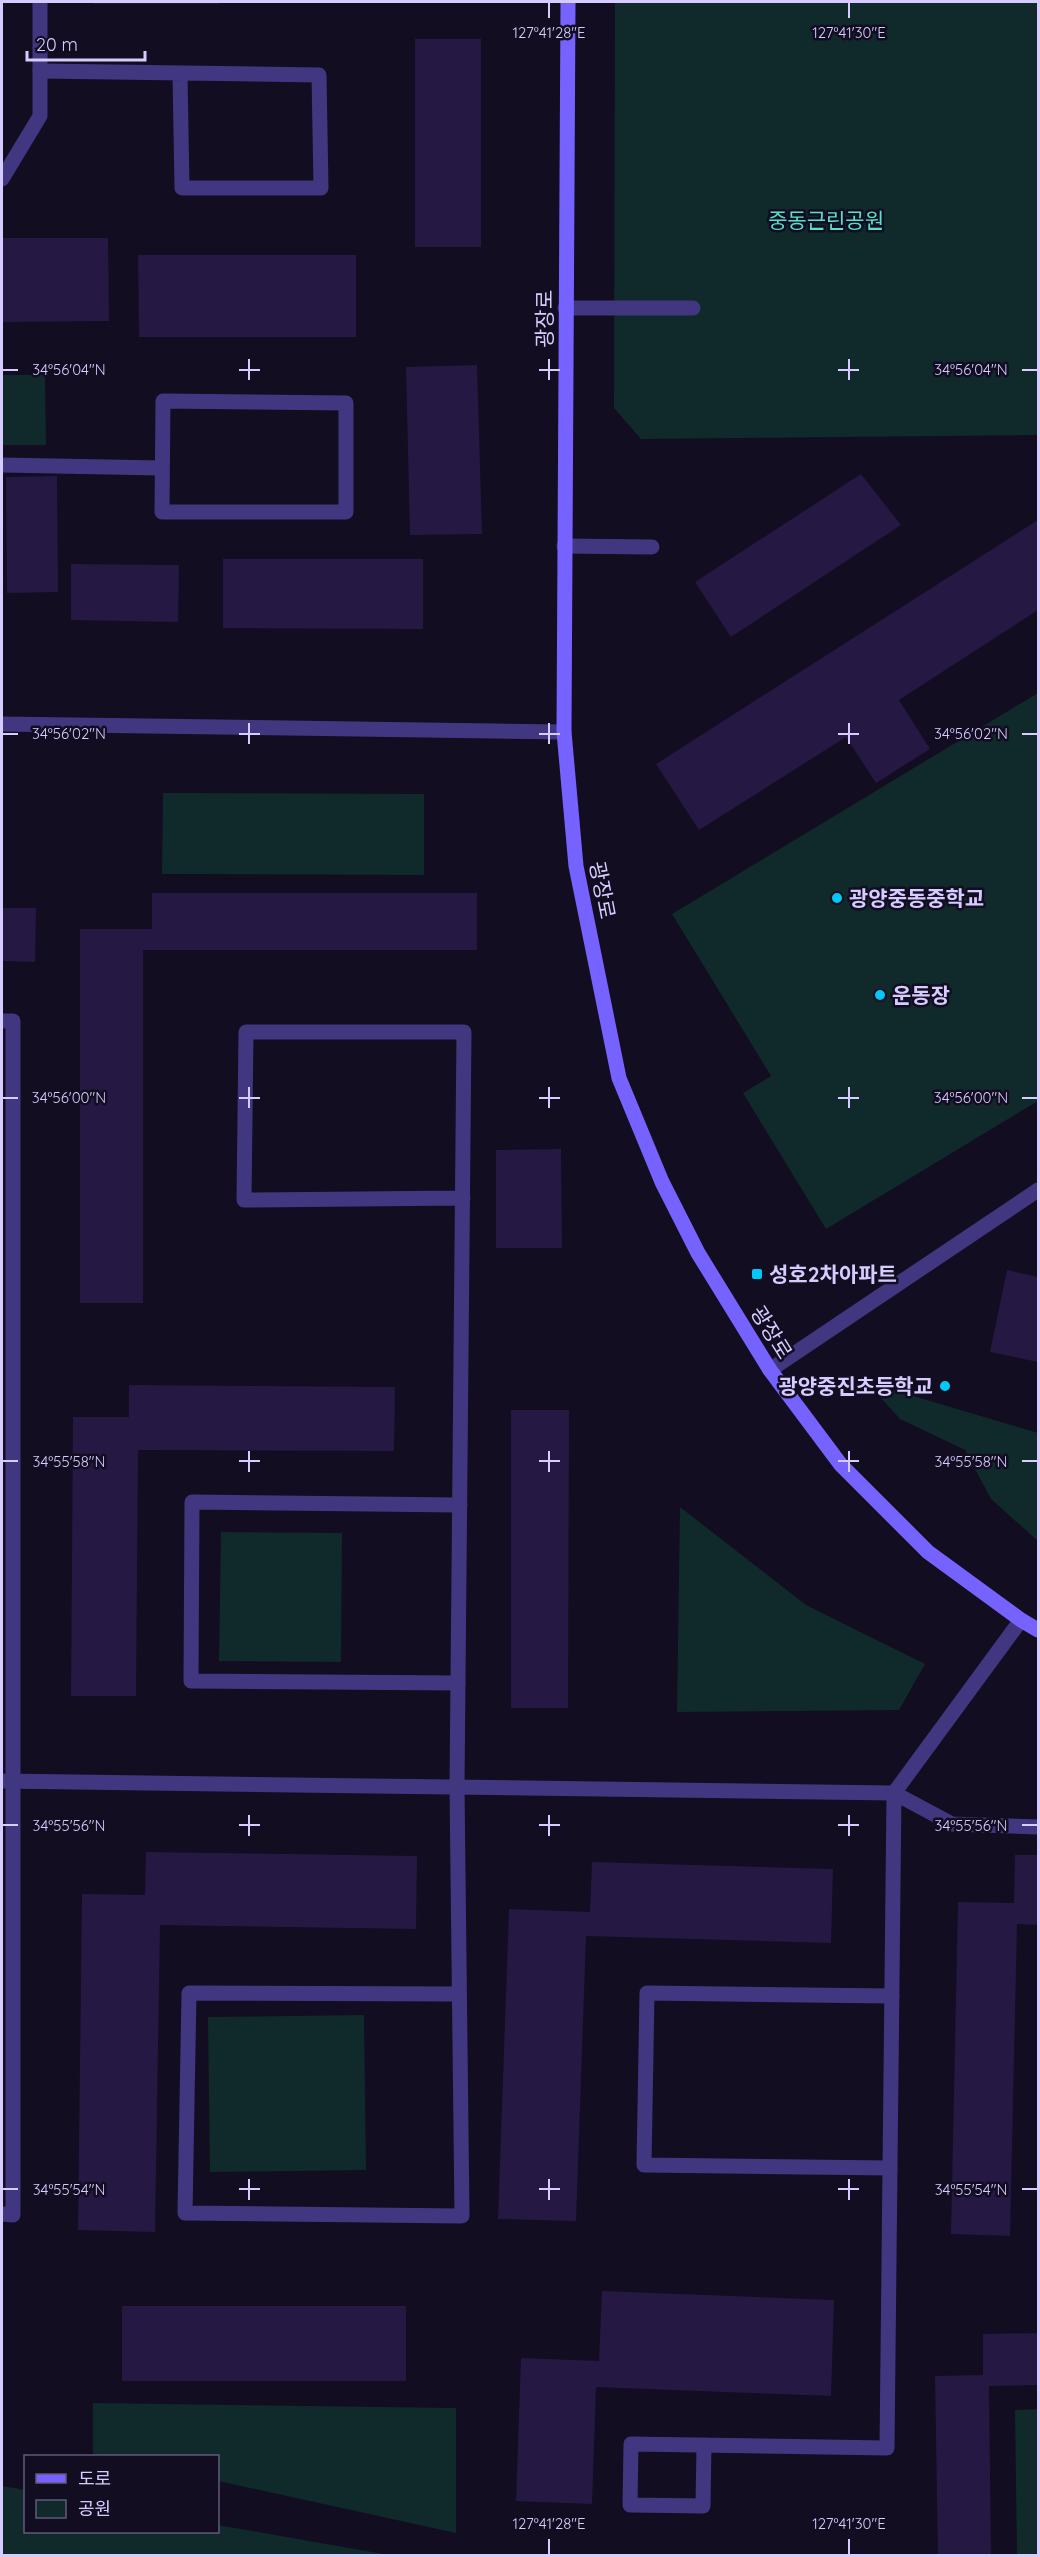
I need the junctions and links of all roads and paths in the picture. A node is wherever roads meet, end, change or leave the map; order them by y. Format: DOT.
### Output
graph roads {
  1 [pos="40,2"];
  2 [pos="568,2"];
  3 [pos="40,71"];
  4 [pos="180,74"];
  5 [pos="2,178"];
  6 [pos="565,308"];
  7 [pos="693,308"];
  8 [pos="2,465"];
  9 [pos="161,468"];
  10 [pos="564,546"];
  11 [pos="652,547"];
  12 [pos="2,724"];
  13 [pos="564,732"];
  14 [pos="2,1021"];
  15 [pos="1038,1190"];
  16 [pos="463,1198"];
  17 [pos="7,1210"];
  18 [pos="770,1370"];
  19 [pos="460,1505"];
  20 [pos="7,1512"];
  21 [pos="1021,1620"];
  22 [pos="1038,1630"];
  23 [pos="7,1666"];
  24 [pos="458,1683"];
  25 [pos="7,1781"];
  26 [pos="457,1787"];
  27 [pos="894,1793"];
  28 [pos="1038,1827"];
  29 [pos="7,1983"];
  30 [pos="459,1994"];
  31 [pos="892,1996"];
  32 [pos="890,2168"];
  33 [pos="2,2214"];
  34 [pos="704,2445"];
  1 -- 3 [label="street"];
  2 -- 6 [label="street, 광장로"];
  3 -- 4 [label="street"];
  3 -- 5 [label="street"];
  4 -- 4 [label="street"];
  6 -- 7 [label="street"];
  6 -- 10 [label="street, 광장로"];
  8 -- 9 [label="street"];
  9 -- 9 [label="street"];
  10 -- 11 [label="street"];
  10 -- 13 [label="street, 광장로"];
  12 -- 13 [label="street"];
  13 -- 18 [label="street, 광장로"];
  14 -- 17 [label="street"];
  15 -- 18 [label="street"];
  16 -- 16 [label="street"];
  16 -- 19 [label="street"];
  17 -- 20 [label="street"];
  18 -- 21 [label="street, 광장로"];
  19 -- 24 [label="street"];
  19 -- 24 [label="street"];
  20 -- 23 [label="street"];
  21 -- 22 [label="street, 광장로"];
  21 -- 27 [label="street"];
  23 -- 25 [label="street"];
  24 -- 26 [label="street"];
  25 -- 26 [label="street"];
  25 -- 29 [label="street"];
  26 -- 27 [label="street"];
  26 -- 30 [label="street"];
  27 -- 28 [label="street"];
  27 -- 31 [label="street"];
  29 -- 33 [label="street"];
  30 -- 30 [label="street"];
  31 -- 32 [label="street"];
  31 -- 32 [label="street"];
  32 -- 34 [label="street"];
  34 -- 34 [label="street"];
}
